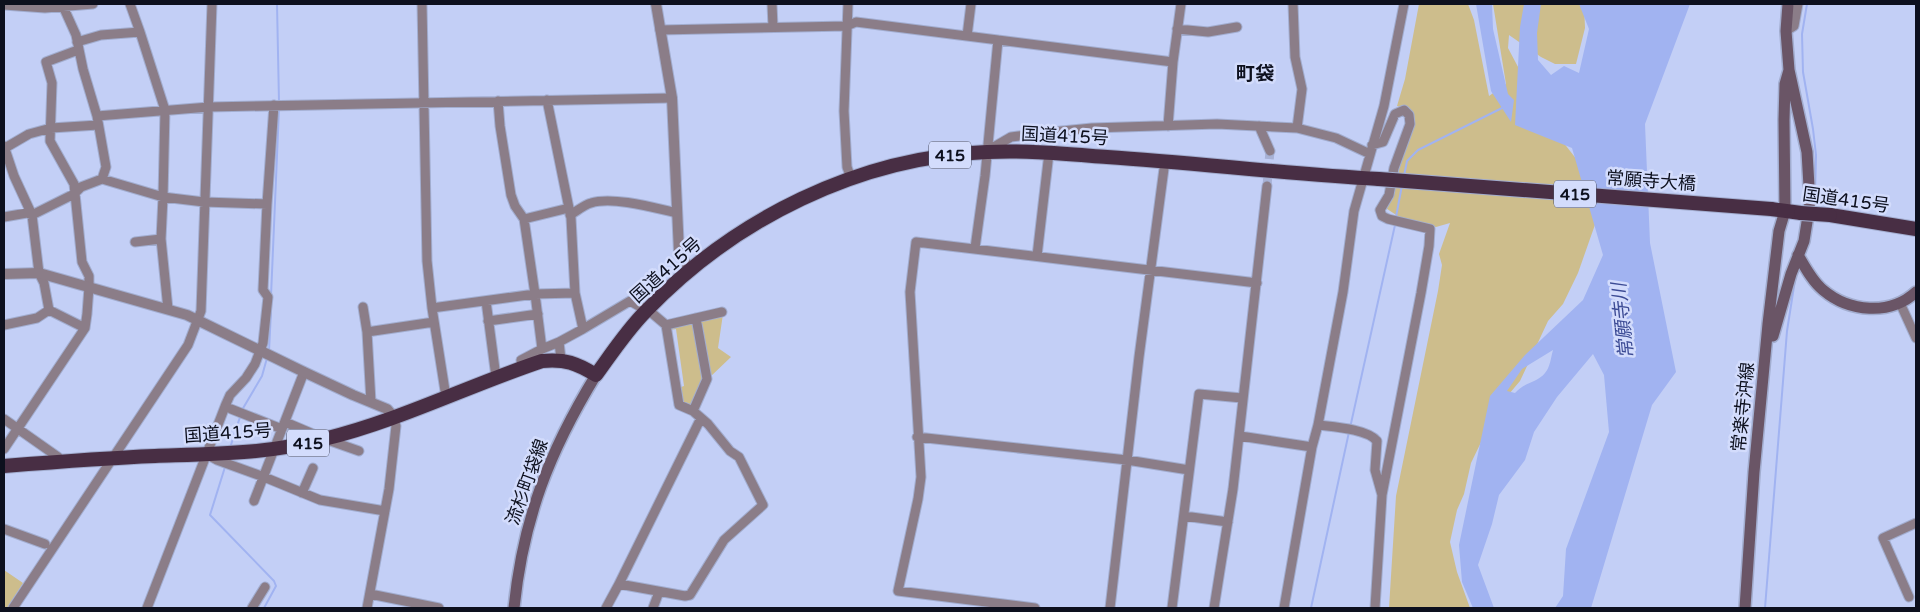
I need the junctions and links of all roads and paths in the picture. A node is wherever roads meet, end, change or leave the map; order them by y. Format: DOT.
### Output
graph roads {
  1 [pos="93,4"];
  2 [pos="130,4"];
  3 [pos="212,4"];
  4 [pos="422,4"];
  5 [pos="656,4"];
  6 [pos="772,4"];
  7 [pos="848,4"];
  8 [pos="972,4"];
  9 [pos="1181,4"];
  10 [pos="1293,4"];
  11 [pos="1404,4"];
  12 [pos="1788,4"];
  13 [pos="1798,4"];
  14 [pos="4,5"];
  15 [pos="62,5"];
  16 [pos="847,26"];
  17 [pos="773,27"];
  18 [pos="1237,27"];
  19 [pos="1177,29"];
  20 [pos="660,30"];
  21 [pos="1786,31"];
  22 [pos="140,32"];
  23 [pos="968,36"];
  24 [pos="998,40"];
  25 [pos="78,46"];
  26 [pos="1173,62"];
  27 [pos="1789,70"];
  28 [pos="672,98"];
  29 [pos="547,100"];
  30 [pos="498,101"];
  31 [pos="424,104"];
  32 [pos="274,105"];
  33 [pos="208,107"];
  34 [pos="165,110"];
  35 [pos="98,120"];
  36 [pos="1168,126"];
  37 [pos="1259,126"];
  38 [pos="50,128"];
  39 [pos="1297,128"];
  40 [pos="4,147"];
  41 [pos="1371,150"];
  42 [pos="1270,151"];
  43 [pos="987,152"];
  44 [pos="1050,153"];
  45 [pos="1165,161"];
  46 [pos="851,178"];
  47 [pos="1362,178"];
  48 [pos="1379,178"];
  49 [pos="102,179"];
  50 [pos="1267,186"];
  51 [pos="74,194"];
  52 [pos="163,197"];
  53 [pos="204,202"];
  54 [pos="267,204"];
  55 [pos="1778,210"];
  56 [pos="570,211"];
  57 [pos="677,213"];
  58 [pos="32,215"];
  59 [pos="4,217"];
  60 [pos="524,219"];
  61 [pos="1916,229"];
  62 [pos="161,239"];
  63 [pos="135,242"];
  64 [pos="976,248"];
  65 [pos="1798,255"];
  66 [pos="1037,256"];
  67 [pos="690,270"];
  68 [pos="1152,271"];
  69 [pos="38,273"];
  70 [pos="4,274"];
  71 [pos="1257,283"];
  72 [pos="89,287"];
  73 [pos="1916,292"];
  74 [pos="575,293"];
  75 [pos="535,294"];
  76 [pos="486,301"];
  77 [pos="1900,303"];
  78 [pos="363,308"];
  79 [pos="432,308"];
  80 [pos="168,309"];
  81 [pos="49,310"];
  82 [pos="646,311"];
  83 [pos="722,312"];
  84 [pos="538,314"];
  85 [pos="696,318"];
  86 [pos="199,320"];
  87 [pos="488,321"];
  88 [pos="434,322"];
  89 [pos="4,325"];
  90 [pos="666,325"];
  91 [pos="85,328"];
  92 [pos="583,329"];
  93 [pos="367,332"];
  94 [pos="1916,338"];
  95 [pos="559,342"];
  96 [pos="542,349"];
  97 [pos="259,351"];
  98 [pos="561,359"];
  99 [pos="1766,362"];
  100 [pos="522,367"];
  101 [pos="304,372"];
  102 [pos="596,375"];
  103 [pos="496,377"];
  104 [pos="446,397"];
  105 [pos="1242,398"];
  106 [pos="371,402"];
  107 [pos="231,409"];
  108 [pos="693,411"];
  109 [pos="393,416"];
  110 [pos="701,418"];
  111 [pos="4,419"];
  112 [pos="1318,424"];
  113 [pos="284,426"];
  114 [pos="17,428"];
  115 [pos="1240,436"];
  116 [pos="917,437"];
  117 [pos="325,439"];
  118 [pos="1312,447"];
  119 [pos="4,449"];
  120 [pos="275,449"];
  121 [pos="359,451"];
  122 [pos="207,454"];
  123 [pos="112,458"];
  124 [pos="1127,460"];
  125 [pos="60,462"];
  126 [pos="4,466"];
  127 [pos="313,468"];
  128 [pos="1189,470"];
  129 [pos="264,476"];
  130 [pos="302,493"];
  131 [pos="1382,496"];
  132 [pos="254,501"];
  133 [pos="385,511"];
  134 [pos="1184,516"];
  135 [pos="1228,522"];
  136 [pos="1916,523"];
  137 [pos="4,529"];
  138 [pos="45,544"];
  139 [pos="619,584"];
  140 [pos="265,587"];
  141 [pos="660,592"];
  142 [pos="370,594"];
  143 [pos="1909,597"];
  144 [pos="13,608"];
  145 [pos="148,608"];
  146 [pos="252,608"];
  147 [pos="367,608"];
  148 [pos="439,608"];
  149 [pos="514,608"];
  150 [pos="606,608"];
  151 [pos="653,608"];
  152 [pos="1035,608"];
  153 [pos="1110,608"];
  154 [pos="1172,608"];
  155 [pos="1214,608"];
  156 [pos="1284,608"];
  157 [pos="1376,608"];
  158 [pos="1745,608"];
  1 -- 15 [label="street"];
  2 -- 22 [label="street"];
  3 -- 33 [label="street"];
  4 -- 31 [label="street"];
  5 -- 20 [label="street"];
  6 -- 17 [label="street"];
  7 -- 16 [label="street"];
  8 -- 23 [label="street"];
  9 -- 19 [label="street"];
  10 -- 39 [label="street"];
  11 -- 41 [label="street"];
  12 -- 21 [label="main road"];
  13 -- 21 [label="street"];
  14 -- 15 [label="street"];
  15 -- 25 [label="street"];
  16 -- 17 [label="street"];
  16 -- 23 [label="street"];
  16 -- 46 [label="street"];
  17 -- 20 [label="street"];
  18 -- 19 [label="street"];
  19 -- 26 [label="street"];
  20 -- 28 [label="street"];
  21 -- 27 [label="main road"];
  22 -- 25 [label="street"];
  22 -- 34 [label="street"];
  23 -- 24 [label="street"];
  24 -- 26 [label="street"];
  24 -- 43 [label="street"];
  25 -- 35 [label="street"];
  25 -- 38 [label="street"];
  26 -- 36 [label="street"];
  27 -- 55 [label="main road, 常楽寺沖線"];
  27 -- 65 [label="main road"];
  28 -- 29 [label="street"];
  28 -- 57 [label="street"];
  29 -- 30 [label="street"];
  29 -- 56 [label="street"];
  30 -- 31 [label="street"];
  30 -- 60 [label="street"];
  31 -- 32 [label="street"];
  31 -- 79 [label="street"];
  32 -- 33 [label="street"];
  32 -- 54 [label="street"];
  33 -- 34 [label="street"];
  33 -- 53 [label="street"];
  34 -- 35 [label="street"];
  34 -- 52 [label="street"];
  35 -- 38 [label="street"];
  35 -- 49 [label="street"];
  36 -- 37 [label="street"];
  36 -- 43 [label="street"];
  37 -- 39 [label="street"];
  37 -- 42 [label="street"];
  38 -- 40 [label="street"];
  38 -- 51 [label="street"];
  39 -- 41 [label="street"];
  40 -- 58 [label="street"];
  41 -- 47 [label="street"];
  41 -- 131 [label="street"];
  43 -- 44 [label="highway, 国道415号 / 415"];
  43 -- 46 [label="highway, 国道415号 / 415"];
  43 -- 64 [label="street"];
  44 -- 45 [label="highway, 国道415号 / 415"];
  44 -- 66 [label="street"];
  45 -- 47 [label="highway, 国道415号 / 415"];
  45 -- 68 [label="street"];
  46 -- 67 [label="highway, 国道415号 / 415"];
  47 -- 48 [label="highway, 国道415号 / 415"];
  47 -- 112 [label="street"];
  48 -- 55 [label="highway, 常願寺大橋 / 415, bridge"];
  49 -- 51 [label="street"];
  49 -- 52 [label="street"];
  50 -- 71 [label="street"];
  51 -- 58 [label="street"];
  51 -- 72 [label="street"];
  52 -- 53 [label="street"];
  52 -- 62 [label="street"];
  53 -- 54 [label="street"];
  53 -- 86 [label="street"];
  54 -- 97 [label="street"];
  55 -- 61 [label="highway, 国道415号 / 415, bridge"];
  55 -- 99 [label="main road, 常楽寺沖線"];
  56 -- 57 [label="street"];
  56 -- 60 [label="street"];
  56 -- 74 [label="street"];
  57 -- 67 [label="street"];
  58 -- 59 [label="street"];
  58 -- 69 [label="street"];
  60 -- 75 [label="street"];
  62 -- 63 [label="street"];
  62 -- 80 [label="street"];
  64 -- 66 [label="street"];
  64 -- 116 [label="street"];
  65 -- 77 [label="main road"];
  65 -- 99 [label="main road"];
  66 -- 68 [label="street"];
  67 -- 82 [label="highway, 国道415号 / 415"];
  68 -- 71 [label="street"];
  68 -- 124 [label="street"];
  69 -- 70 [label="street"];
  69 -- 72 [label="street"];
  69 -- 81 [label="street"];
  71 -- 105 [label="street"];
  72 -- 80 [label="street"];
  72 -- 91 [label="street"];
  73 -- 77 [label="main road"];
  74 -- 75 [label="street"];
  74 -- 92 [label="street"];
  75 -- 76 [label="street"];
  75 -- 84 [label="street"];
  76 -- 79 [label="street"];
  76 -- 87 [label="street"];
  77 -- 94 [label="street"];
  78 -- 93 [label="street"];
  79 -- 88 [label="street"];
  80 -- 86 [label="street"];
  81 -- 89 [label="street"];
  81 -- 91 [label="street"];
  82 -- 90 [label="street"];
  82 -- 92 [label="street"];
  82 -- 102 [label="highway, 国道415号 / 415"];
  83 -- 85 [label="street"];
  84 -- 87 [label="street"];
  84 -- 96 [label="street"];
  85 -- 90 [label="street"];
  85 -- 108 [label="street"];
  86 -- 97 [label="street"];
  86 -- 123 [label="street"];
  87 -- 103 [label="street"];
  88 -- 93 [label="street"];
  88 -- 104 [label="street"];
  90 -- 108 [label="street"];
  91 -- 114 [label="street"];
  92 -- 95 [label="street"];
  93 -- 106 [label="street"];
  95 -- 96 [label="street"];
  95 -- 98 [label="street"];
  96 -- 100 [label="street"];
  97 -- 101 [label="street"];
  97 -- 122 [label="street"];
  98 -- 100 [label="highway, 国道415号 / 415"];
  98 -- 102 [label="highway"];
  99 -- 158 [label="main road, 常楽寺沖線"];
  100 -- 103 [label="highway, 国道415号 / 415"];
  101 -- 106 [label="street"];
  101 -- 113 [label="street"];
  102 -- 149 [label="main road, 流杉町袋線"];
  103 -- 104 [label="highway, 国道415号 / 415"];
  104 -- 109 [label="highway, 国道415号 / 415"];
  105 -- 115 [label="street"];
  105 -- 128 [label="street"];
  106 -- 109 [label="street"];
  107 -- 113 [label="street"];
  108 -- 110 [label="street"];
  109 -- 117 [label="highway, 国道415号 / 415"];
  109 -- 133 [label="street"];
  110 -- 139 [label="street"];
  110 -- 141 [label="street"];
  111 -- 114 [label="street"];
  112 -- 118 [label="street"];
  112 -- 131 [label="street"];
  113 -- 117 [label="street"];
  113 -- 120 [label="street"];
  114 -- 119 [label="street"];
  114 -- 125 [label="street"];
  115 -- 118 [label="street"];
  115 -- 135 [label="street"];
  116 -- 124 [label="street"];
  116 -- 152 [label="street"];
  117 -- 120 [label="highway, 国道415号 / 415"];
  117 -- 121 [label="street"];
  118 -- 156 [label="street"];
  120 -- 122 [label="highway, 国道415号 / 415"];
  120 -- 129 [label="street"];
  122 -- 123 [label="highway, 国道415号 / 415"];
  122 -- 129 [label="street"];
  122 -- 145 [label="street"];
  123 -- 125 [label="highway, 国道415号 / 415"];
  123 -- 144 [label="street"];
  124 -- 128 [label="street"];
  124 -- 153 [label="street"];
  125 -- 126 [label="highway, 国道415号 / 415"];
  127 -- 130 [label="street"];
  128 -- 134 [label="street"];
  129 -- 130 [label="street"];
  129 -- 132 [label="street"];
  130 -- 133 [label="street"];
  131 -- 157 [label="street"];
  133 -- 142 [label="street"];
  134 -- 135 [label="street"];
  134 -- 154 [label="street"];
  135 -- 155 [label="street"];
  136 -- 143 [label="street"];
  137 -- 138 [label="street"];
  139 -- 141 [label="street"];
  139 -- 150 [label="street"];
  140 -- 146 [label="street"];
  141 -- 151 [label="street"];
  142 -- 147 [label="street"];
  142 -- 148 [label="street"];
}
